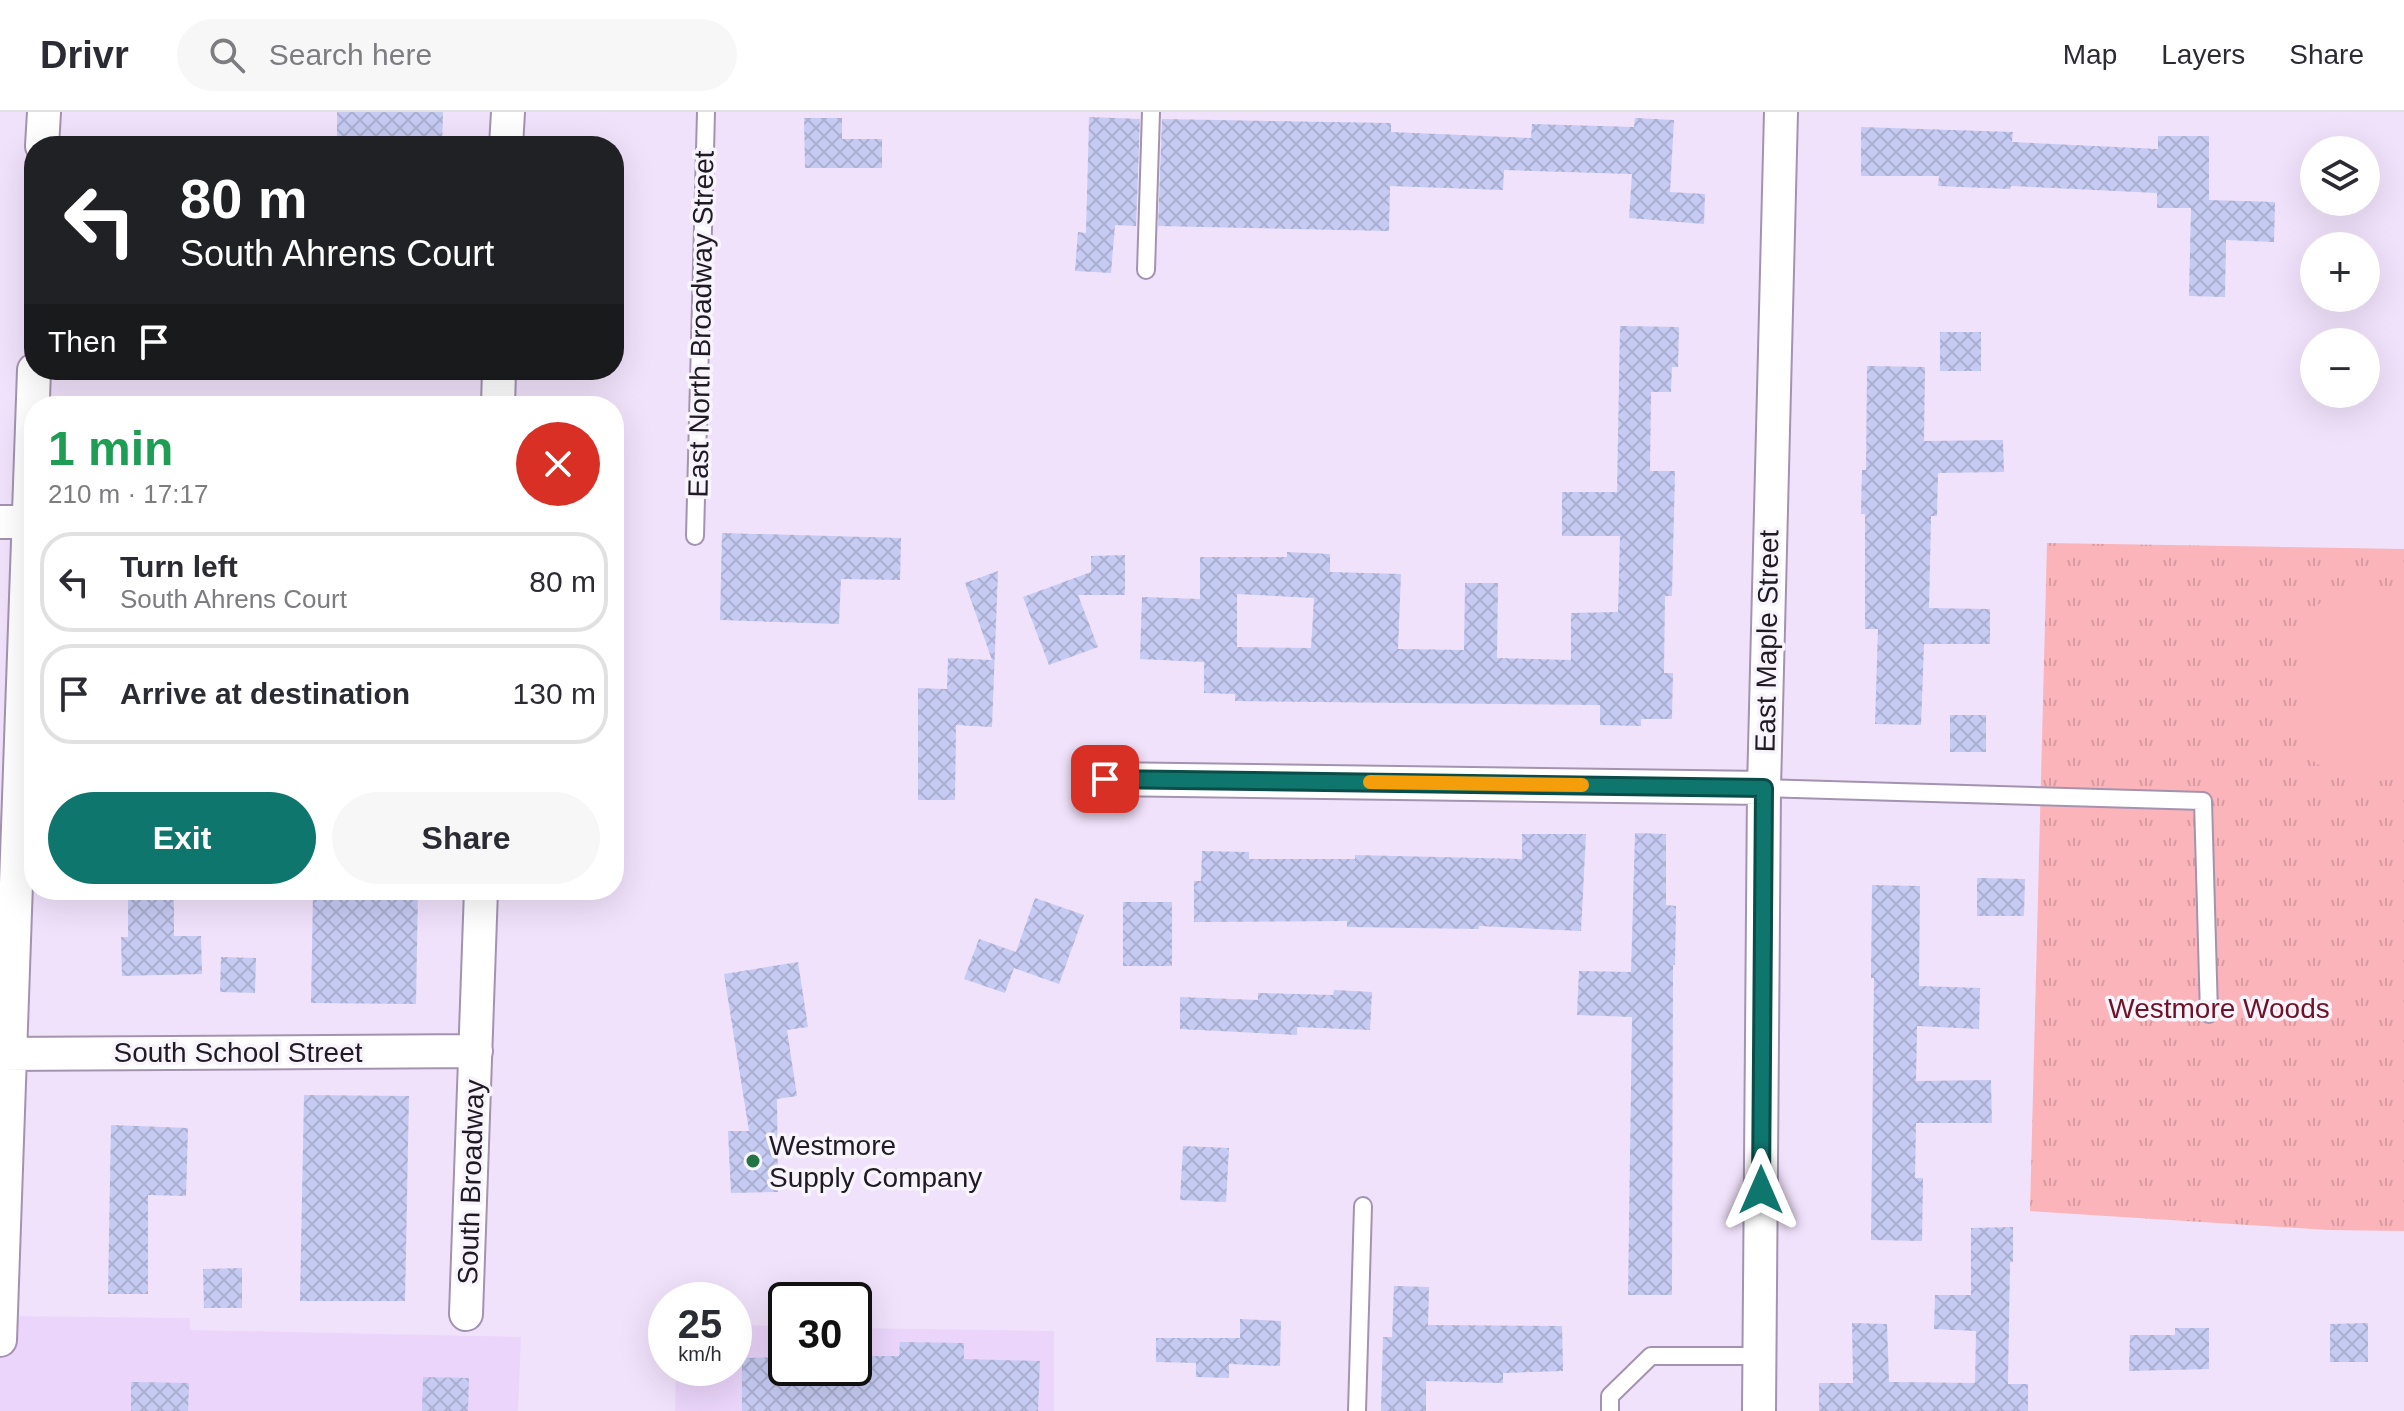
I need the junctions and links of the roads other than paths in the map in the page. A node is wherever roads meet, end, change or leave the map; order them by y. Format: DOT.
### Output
graph roads {
  1 [pos="44,112"];
  2 [pos="508,112"];
  3 [pos="706,112"];
  4 [pos="1151,112"];
  5 [pos="1781,112"];
  6 [pos="43,136"];
  7 [pos="507,136"];
  8 [pos="1146,270"];
  9 [pos="24,446"];
  10 [pos="14,522"];
  11 [pos="695,536"];
  12 [pos="1105,779"];
  13 [pos="1764,788"];
  14 [pos="481,900"];
  15 [pos="2209,1014"];
  16 [pos="476,1051"];
  17 [pos="5,1054"];
  18 [pos="1363,1206"];
  19 [pos="466,1314"];
  20 [pos="0,1340"];
  21 [pos="1760,1356"];
  22 [pos="1357,1411"];
  23 [pos="1610,1411"];
  24 [pos="1759,1411"];
  1 -- 6 [label="street"];
  2 -- 7 [label="street"];
  3 -- 11 [label="lane, East North Broadway Street"];
  4 -- 8 [label="lane"];
  5 -- 13 [label="street, East Maple Street"];
  9 -- 10 [label="street"];
  10 -- 17 [label="street"];
  12 -- 13 [label="street"];
  13 -- 15 [label="lane"];
  13 -- 21 [label="street, East Maple Street"];
  14 -- 16 [label="street, South Broadway"];
  16 -- 17 [label="street, South School Street"];
  16 -- 19 [label="street, South Broadway"];
  17 -- 20 [label="street"];
  18 -- 22 [label="lane"];
  21 -- 23 [label="lane"];
  21 -- 24 [label="street, East Maple Street"];
}
